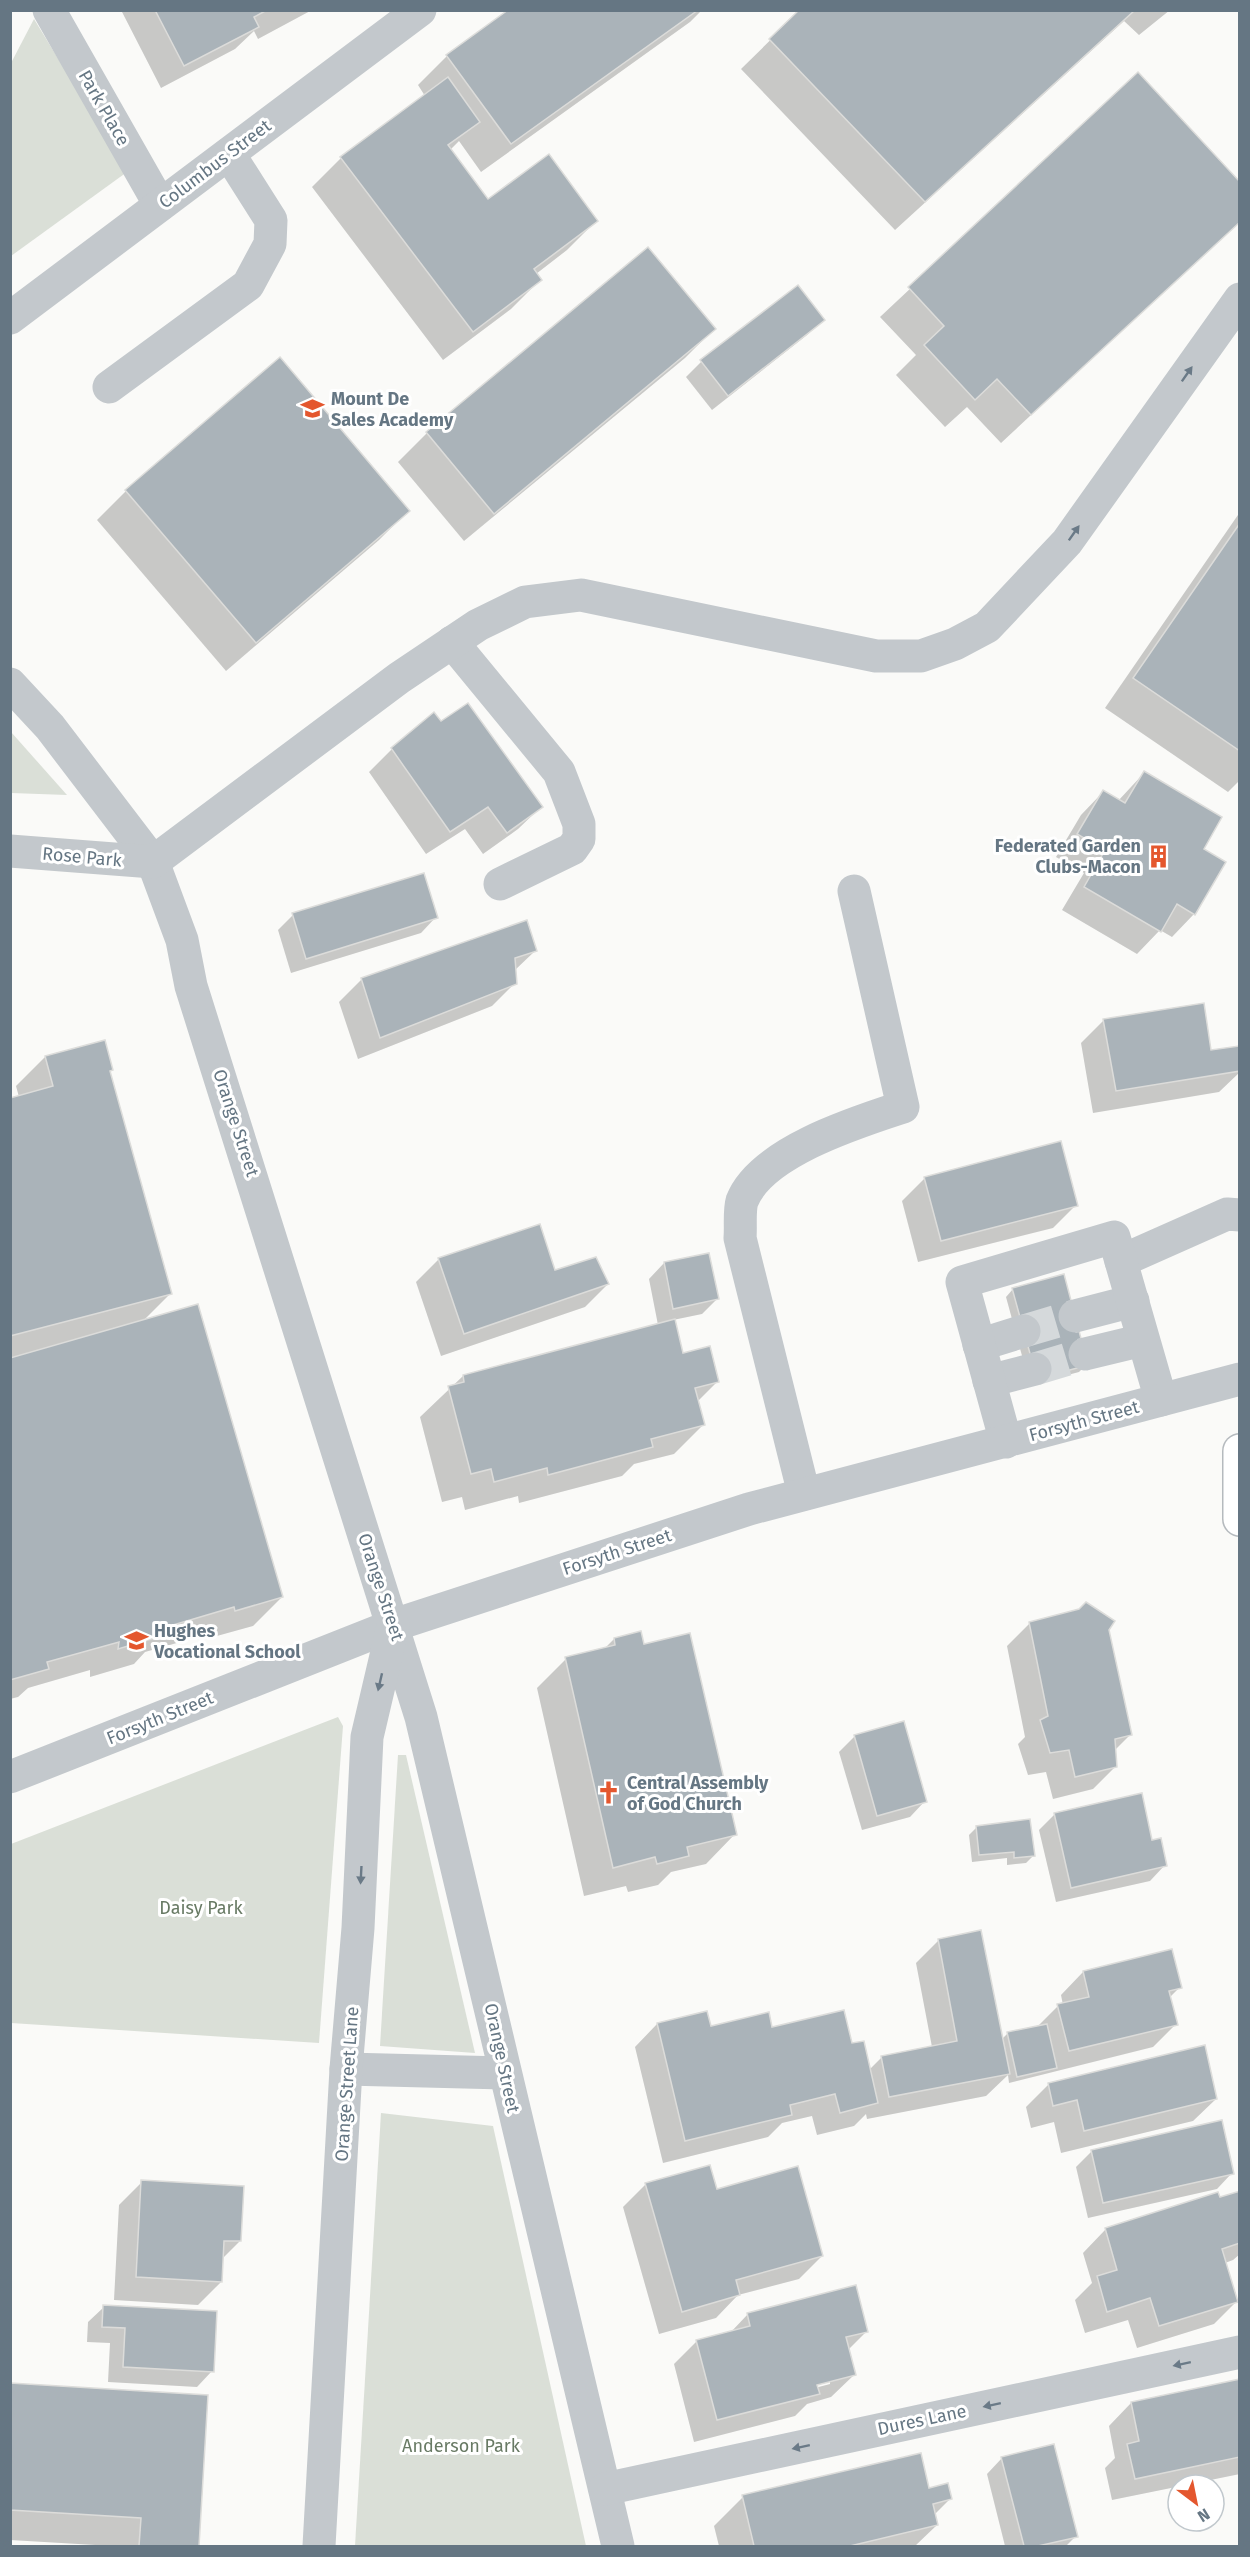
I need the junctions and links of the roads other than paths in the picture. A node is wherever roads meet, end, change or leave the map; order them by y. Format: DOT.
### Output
graph roads {
  1 [pos="49,10"];
  2 [pos="420,10"];
  3 [pos="229,154"];
  4 [pos="160,205"];
  5 [pos="1239,299"];
  6 [pos="10,318"];
  7 [pos="109,387"];
  8 [pos="452,642"];
  9 [pos="10,684"];
  10 [pos="10,851"];
  11 [pos="153,862"];
  12 [pos="500,884"];
  13 [pos="854,891"];
  14 [pos="1239,1215"];
  15 [pos="1121,1261"];
  16 [pos="1133,1302"];
  17 [pos="1075,1316"];
  18 [pos="1024,1332"];
  19 [pos="1143,1340"];
  20 [pos="979,1345"];
  21 [pos="1086,1354"];
  22 [pos="1035,1369"];
  23 [pos="1239,1379"];
  24 [pos="989,1381"];
  25 [pos="1161,1400"];
  26 [pos="1006,1442"];
  27 [pos="1239,1452"];
  28 [pos="804,1494"];
  29 [pos="1239,1519"];
  30 [pos="394,1625"];
  31 [pos="10,1777"];
  32 [pos="346,2069"];
  33 [pos="504,2073"];
  34 [pos="1239,2352"];
  35 [pos="605,2489"];
  36 [pos="320,2547"];
  37 [pos="618,2547"];
  1 -- 4 [label="street, Park Place"];
  2 -- 3 [label="street, Columbus Street"];
  3 -- 4 [label="street, Columbus Street"];
  3 -- 7 [label="street"];
  4 -- 6 [label="street, Columbus Street"];
  8 -- 5 [label="street, one-way"];
  8 -- 11 [label="street"];
  8 -- 12 [label="street"];
  9 -- 11 [label="street, Orange Street"];
  10 -- 11 [label="street, Rose Park"];
  11 -- 30 [label="street, Orange Street"];
  13 -- 28 [label="street"];
  14 -- 15 [label="street"];
  15 -- 16 [label="street"];
  15 -- 20 [label="street"];
  16 -- 17 [label="street"];
  16 -- 19 [label="street"];
  18 -- 20 [label="street"];
  19 -- 21 [label="street"];
  19 -- 25 [label="street"];
  20 -- 24 [label="street"];
  22 -- 24 [label="street"];
  23 -- 25 [label="street, Forsyth Street"];
  24 -- 26 [label="street"];
  25 -- 26 [label="street, Forsyth Street"];
  26 -- 28 [label="street, Forsyth Street"];
  27 -- 29 [label="main road"];
  28 -- 30 [label="street, Forsyth Street"];
  30 -- 31 [label="street, Forsyth Street"];
  30 -- 32 [label="street, Orange Street Lane, one-way"];
  30 -- 33 [label="street, Orange Street"];
  32 -- 33 [label="street"];
  32 -- 36 [label="street, Orange Street Lane"];
  33 -- 35 [label="street, Orange Street"];
  34 -- 35 [label="street, Dures Lane, one-way"];
  35 -- 37 [label="street, Orange Street"];
}
